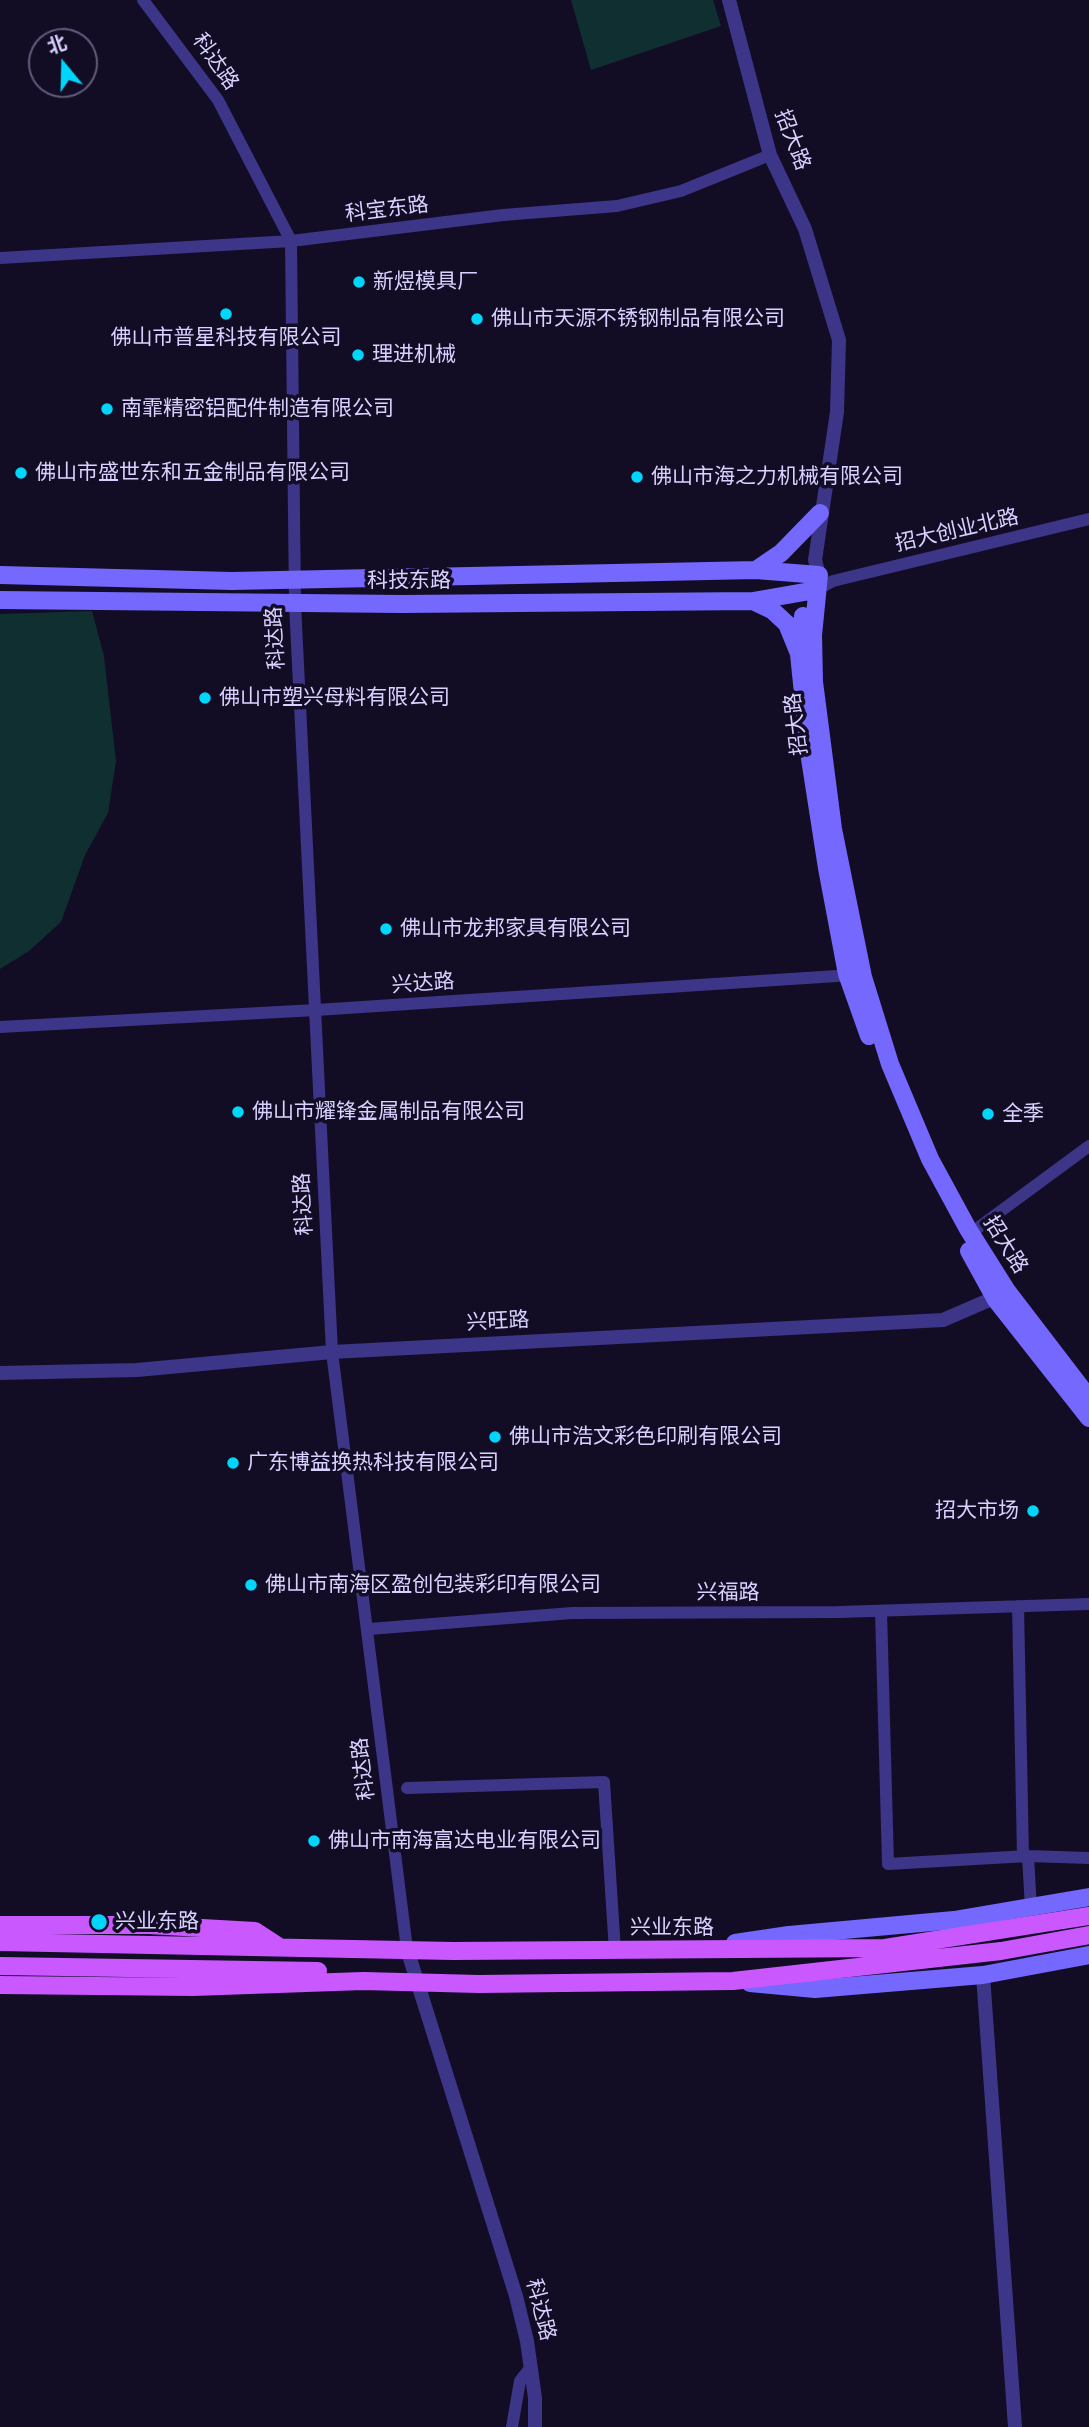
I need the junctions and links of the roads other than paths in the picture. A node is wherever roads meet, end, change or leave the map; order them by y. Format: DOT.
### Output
graph roads {
  1 [pos="143,0"];
  2 [pos="729,0"];
  3 [pos="771,155"];
  4 [pos="291,241"];
  5 [pos="0,258"];
  6 [pos="820,513"];
  7 [pos="1089,519"];
  8 [pos="756,570"];
  9 [pos="0,575"];
  10 [pos="816,579"];
  11 [pos="295,580"];
  12 [pos="0,600"];
  13 [pos="753,601"];
  14 [pos="295,604"];
  15 [pos="799,654"];
  16 [pos="855,976"];
  17 [pos="316,1010"];
  18 [pos="0,1027"];
  19 [pos="1089,1146"];
  20 [pos="971,1233"];
  21 [pos="1001,1296"];
  22 [pos="332,1352"];
  23 [pos="0,1373"];
  24 [pos="1089,1398"];
  25 [pos="1089,1418"];
  26 [pos="1089,1604"];
  27 [pos="1018,1606"];
  28 [pos="881,1611"];
  29 [pos="369,1629"];
  30 [pos="407,1788"];
  31 [pos="1026,1857"];
  32 [pos="1089,1858"];
  33 [pos="1089,1897"];
  34 [pos="1031,1909"];
  35 [pos="1089,1916"];
  36 [pos="0,1925"];
  37 [pos="1089,1935"];
  38 [pos="0,1942"];
  39 [pos="278,1946"];
  40 [pos="407,1949"];
  41 [pos="475,1950"];
  42 [pos="615,1951"];
  43 [pos="687,1951"];
  44 [pos="1089,1955"];
  45 [pos="0,1966"];
  46 [pos="983,1975"];
  47 [pos="363,1981"];
  48 [pos="733,1981"];
  49 [pos="415,1983"];
  50 [pos="479,1984"];
  51 [pos="0,1985"];
  52 [pos="531,2367"];
  53 [pos="512,2427"];
  54 [pos="535,2427"];
  55 [pos="1015,2427"];
  1 -- 4 [label="street, 科达路"];
  2 -- 3 [label="street, 招大路"];
  3 -- 4 [label="street, 科宝东路"];
  3 -- 6 [label="street, 招大路"];
  4 -- 5 [label="street, 科宝东路"];
  4 -- 11 [label="street, 科达路"];
  6 -- 8 [label="main road"];
  6 -- 10 [label="street, 招大路"];
  7 -- 10 [label="street, 招大创业北路"];
  8 -- 10 [label="main road"];
  8 -- 11 [label="main road"];
  9 -- 11 [label="main road"];
  10 -- 13 [label="main road, 科技东路"];
  10 -- 15 [label="main road, 招大路"];
  10 -- 16 [label="main road, 招大路"];
  11 -- 14 [label="street, 科达路"];
  12 -- 14 [label="main road, 科技东路"];
  13 -- 14 [label="main road, 科技东路"];
  13 -- 15 [label="main road"];
  14 -- 17 [label="street, 科达路"];
  15 -- 16 [label="main road, 招大路"];
  16 -- 17 [label="street, 兴达路"];
  16 -- 20 [label="main road, 招大路"];
  16 -- 21 [label="main road, 招大路"];
  17 -- 18 [label="street, 兴达路"];
  17 -- 22 [label="street, 科达路"];
  19 -- 20 [label="street"];
  20 -- 21 [label="main road, 招大路"];
  21 -- 22 [label="street, 兴旺路"];
  21 -- 24 [label="main road, 招大路"];
  21 -- 25 [label="main road, 招大路"];
  22 -- 23 [label="street, 兴旺路"];
  22 -- 29 [label="street, 科达路"];
  26 -- 27 [label="street, 兴福路"];
  27 -- 28 [label="street, 兴福路"];
  27 -- 31 [label="street"];
  28 -- 29 [label="street, 兴福路"];
  28 -- 31 [label="street"];
  29 -- 40 [label="street, 科达路"];
  30 -- 42 [label="street"];
  31 -- 32 [label="street"];
  31 -- 34 [label="street"];
  33 -- 34 [label="main road"];
  34 -- 43 [label="main road"];
  35 -- 43 [label="main road, 兴业东路"];
  36 -- 39 [label="main road"];
  37 -- 48 [label="main road"];
  38 -- 39 [label="main road, 兴业东路"];
  39 -- 40 [label="main road, 兴业东路"];
  40 -- 41 [label="main road, 兴业东路"];
  40 -- 49 [label="street, 科达路"];
  41 -- 42 [label="main road, 兴业东路"];
  41 -- 50 [label="main road"];
  42 -- 43 [label="main road, 兴业东路"];
  44 -- 46 [label="main road"];
  45 -- 47 [label="main road"];
  46 -- 48 [label="main road"];
  46 -- 55 [label="street"];
  47 -- 49 [label="main road"];
  47 -- 51 [label="main road"];
  48 -- 50 [label="main road"];
  49 -- 50 [label="main road"];
  49 -- 52 [label="street, 科达路"];
  52 -- 53 [label="street"];
  52 -- 54 [label="street, 科达路"];
}
